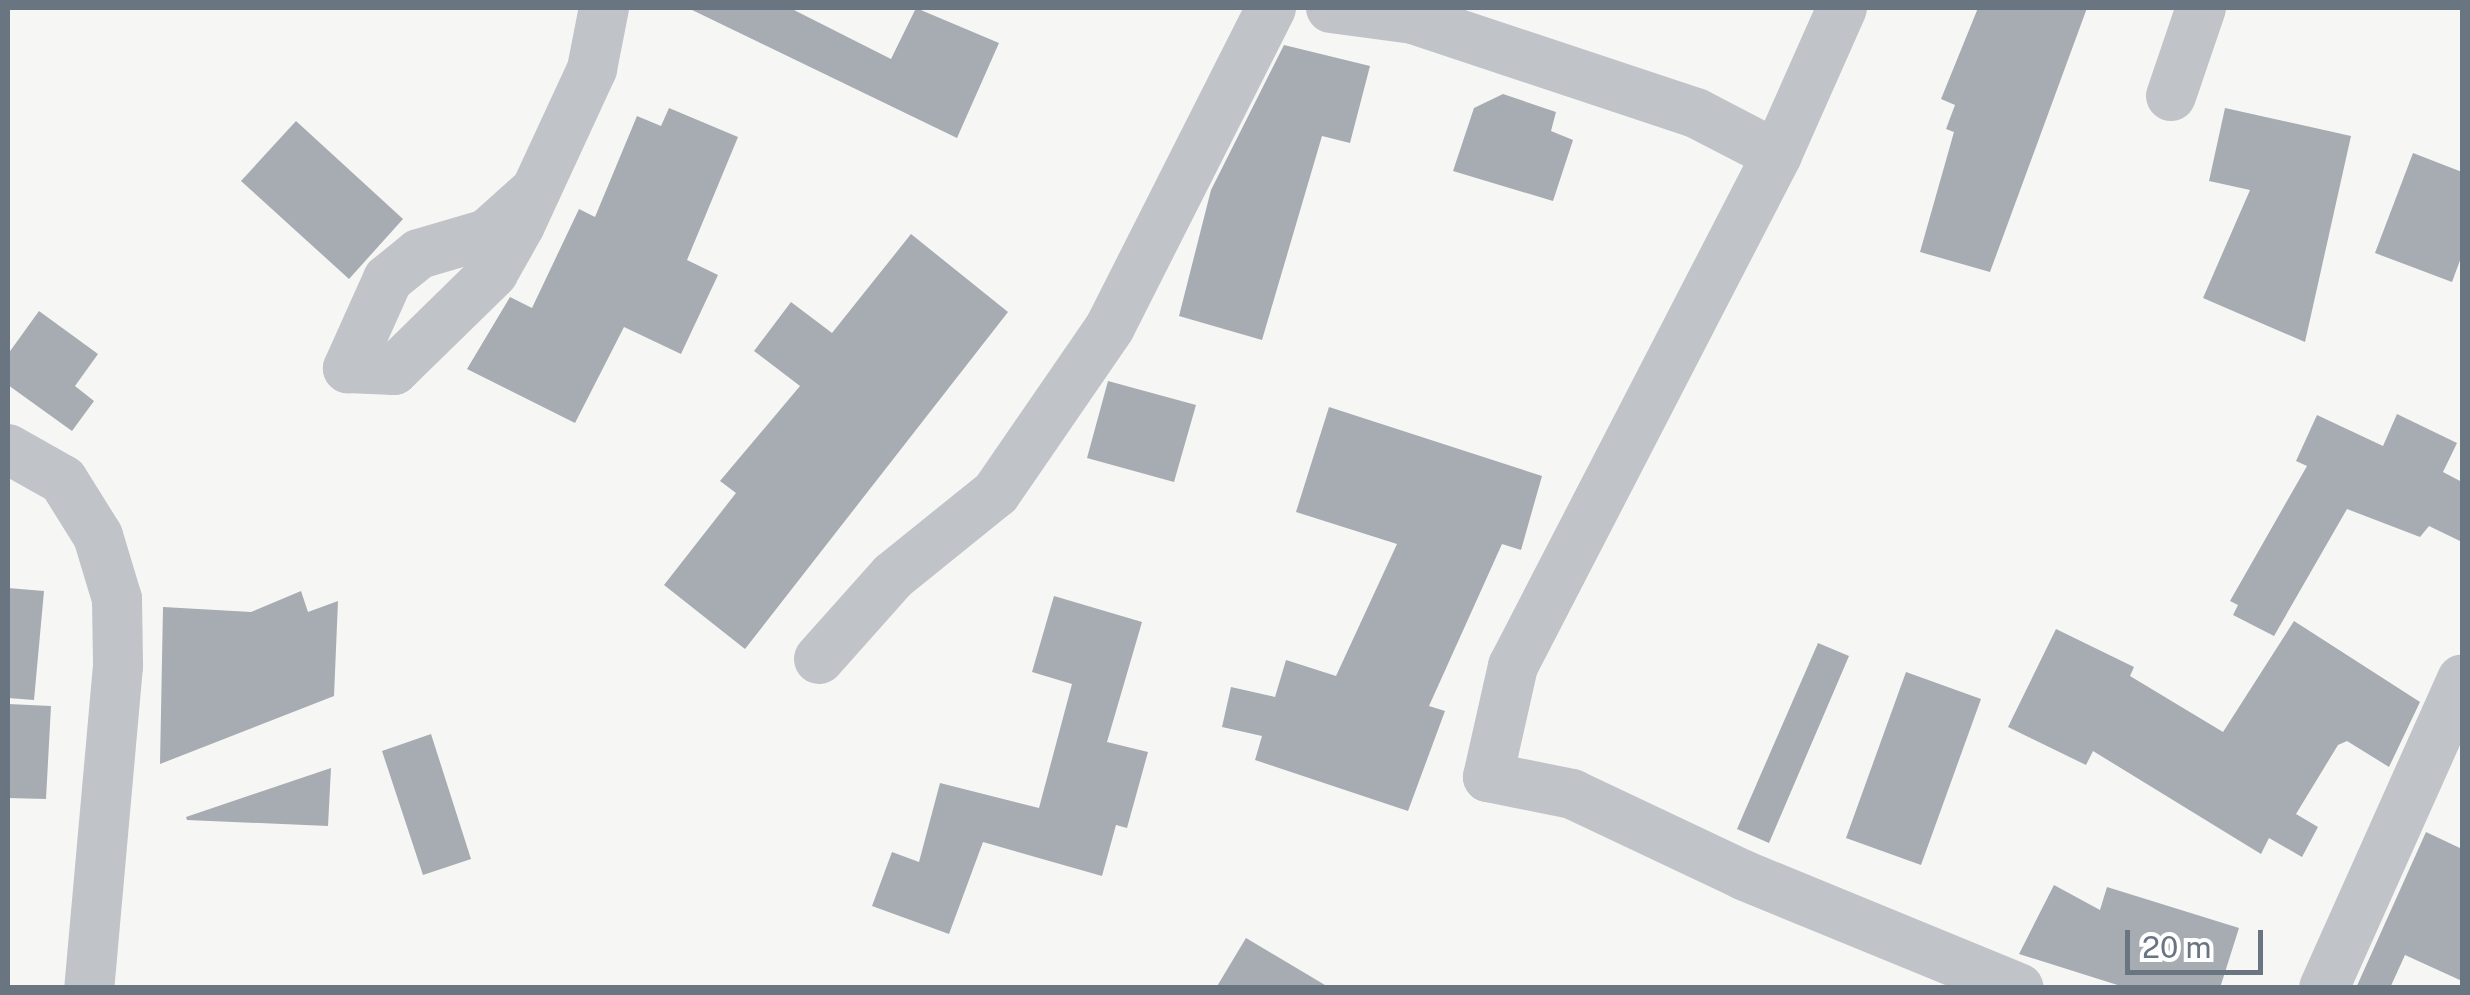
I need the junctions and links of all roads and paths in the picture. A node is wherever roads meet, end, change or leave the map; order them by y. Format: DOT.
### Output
graph roads {
  1 [pos="604,8"];
  2 [pos="1271,8"];
  3 [pos="1331,8"];
  4 [pos="1842,8"];
  5 [pos="2201,8"];
  6 [pos="2171,96"];
  7 [pos="1776,155"];
  8 [pos="536,190"];
  9 [pos="8,449"];
  10 [pos="819,658"];
  11 [pos="2462,680"];
  12 [pos="2442,776"];
  13 [pos="90,988"];
  14 [pos="2019,988"];
  15 [pos="2324,988"];
  1 -- 8 [label="street"];
  2 -- 10 [label="street"];
  3 -- 7 [label="street"];
  4 -- 7 [label="street"];
  5 -- 6 [label="street"];
  7 -- 14 [label="street"];
  9 -- 13 [label="street"];
  11 -- 12 [label="street"];
  12 -- 15 [label="street"];
}
